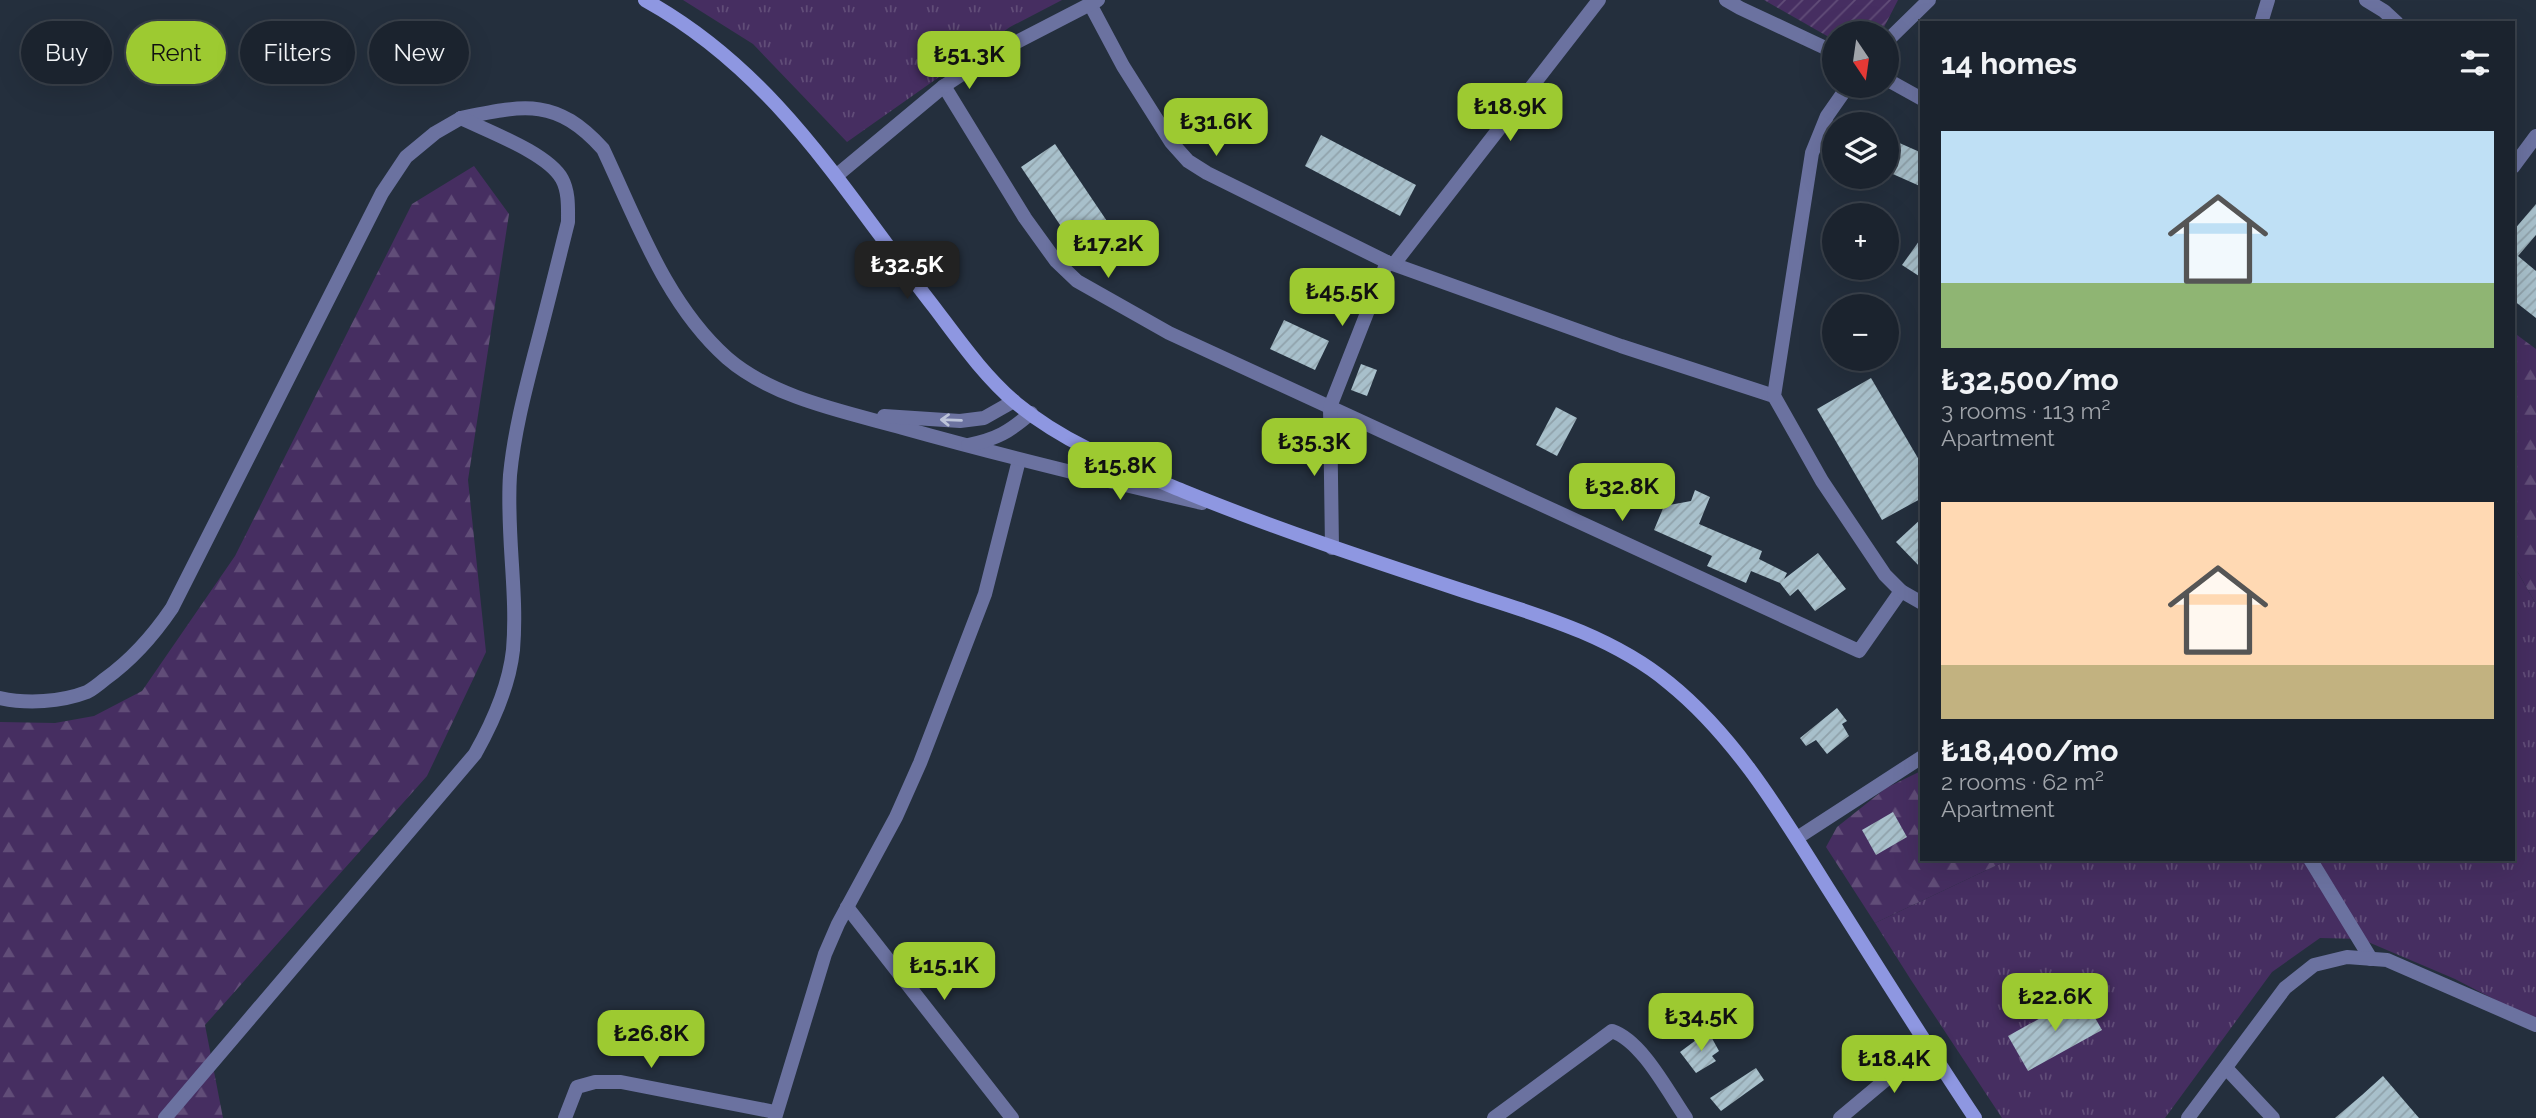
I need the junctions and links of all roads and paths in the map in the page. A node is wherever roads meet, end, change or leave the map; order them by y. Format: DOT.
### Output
graph roads {
  1 [pos="645,0"];
  2 [pos="1599,0"];
  3 [pos="1727,0"];
  4 [pos="1929,0"];
  5 [pos="2268,0"];
  6 [pos="2365,0"];
  7 [pos="1095,2"];
  8 [pos="2262,21"];
  9 [pos="2395,21"];
  10 [pos="1899,29"];
  11 [pos="1822,46"];
  12 [pos="944,86"];
  13 [pos="1899,86"];
  14 [pos="1840,98"];
  15 [pos="1920,98"];
  16 [pos="461,118"];
  17 [pos="2536,136"];
  18 [pos="2515,161"];
  19 [pos="836,176"];
  20 [pos="1391,263"];
  21 [pos="1774,396"];
  22 [pos="1014,401"];
  23 [pos="1330,407"];
  24 [pos="1031,413"];
  25 [pos="854,414"];
  26 [pos="967,446"];
  27 [pos="1018,460"];
  28 [pos="1229,509"];
  29 [pos="1332,548"];
  30 [pos="1901,591"];
  31 [pos="1920,602"];
  32 [pos="0,698"];
  33 [pos="1920,758"];
  34 [pos="1797,838"];
  35 [pos="2311,861"];
  36 [pos="847,907"];
  37 [pos="2371,959"];
  38 [pos="2536,1025"];
  39 [pos="1926,1046"];
  40 [pos="2225,1068"];
  41 [pos="775,1115"];
  42 [pos="165,1118"];
  43 [pos="565,1118"];
  44 [pos="1012,1118"];
  45 [pos="1494,1118"];
  46 [pos="1686,1118"];
  47 [pos="1840,1118"];
  48 [pos="1975,1118"];
  49 [pos="2188,1118"];
  50 [pos="2273,1118"];
  1 -- 19 [label="main road"];
  2 -- 20 [label="street"];
  3 -- 11 [label="street"];
  4 -- 10 [label="street"];
  5 -- 8 [label="street"];
  6 -- 9 [label="street"];
  7 -- 12 [label="street"];
  7 -- 20 [label="street"];
  12 -- 19 [label="street"];
  12 -- 23 [label="street"];
  13 -- 15 [label="street"];
  14 -- 21 [label="street"];
  16 -- 25 [label="street"];
  16 -- 32 [label="street"];
  16 -- 42 [label="street"];
  17 -- 18 [label="street"];
  19 -- 22 [label="main road"];
  20 -- 21 [label="street"];
  20 -- 23 [label="street"];
  21 -- 30 [label="street"];
  22 -- 24 [label="main road"];
  22 -- 25 [label="street, one-way"];
  23 -- 29 [label="street"];
  23 -- 30 [label="street"];
  24 -- 26 [label="street"];
  24 -- 28 [label="main road"];
  25 -- 26 [label="street"];
  26 -- 27 [label="street"];
  27 -- 28 [label="street"];
  27 -- 36 [label="street"];
  28 -- 29 [label="main road"];
  29 -- 34 [label="main road"];
  30 -- 31 [label="street"];
  33 -- 34 [label="street"];
  34 -- 39 [label="main road"];
  35 -- 37 [label="street"];
  36 -- 41 [label="street"];
  36 -- 44 [label="street"];
  37 -- 38 [label="street"];
  37 -- 40 [label="street"];
  39 -- 47 [label="street"];
  39 -- 48 [label="main road"];
  40 -- 49 [label="street"];
  40 -- 50 [label="street"];
  41 -- 43 [label="street"];
  45 -- 46 [label="street"];
}
